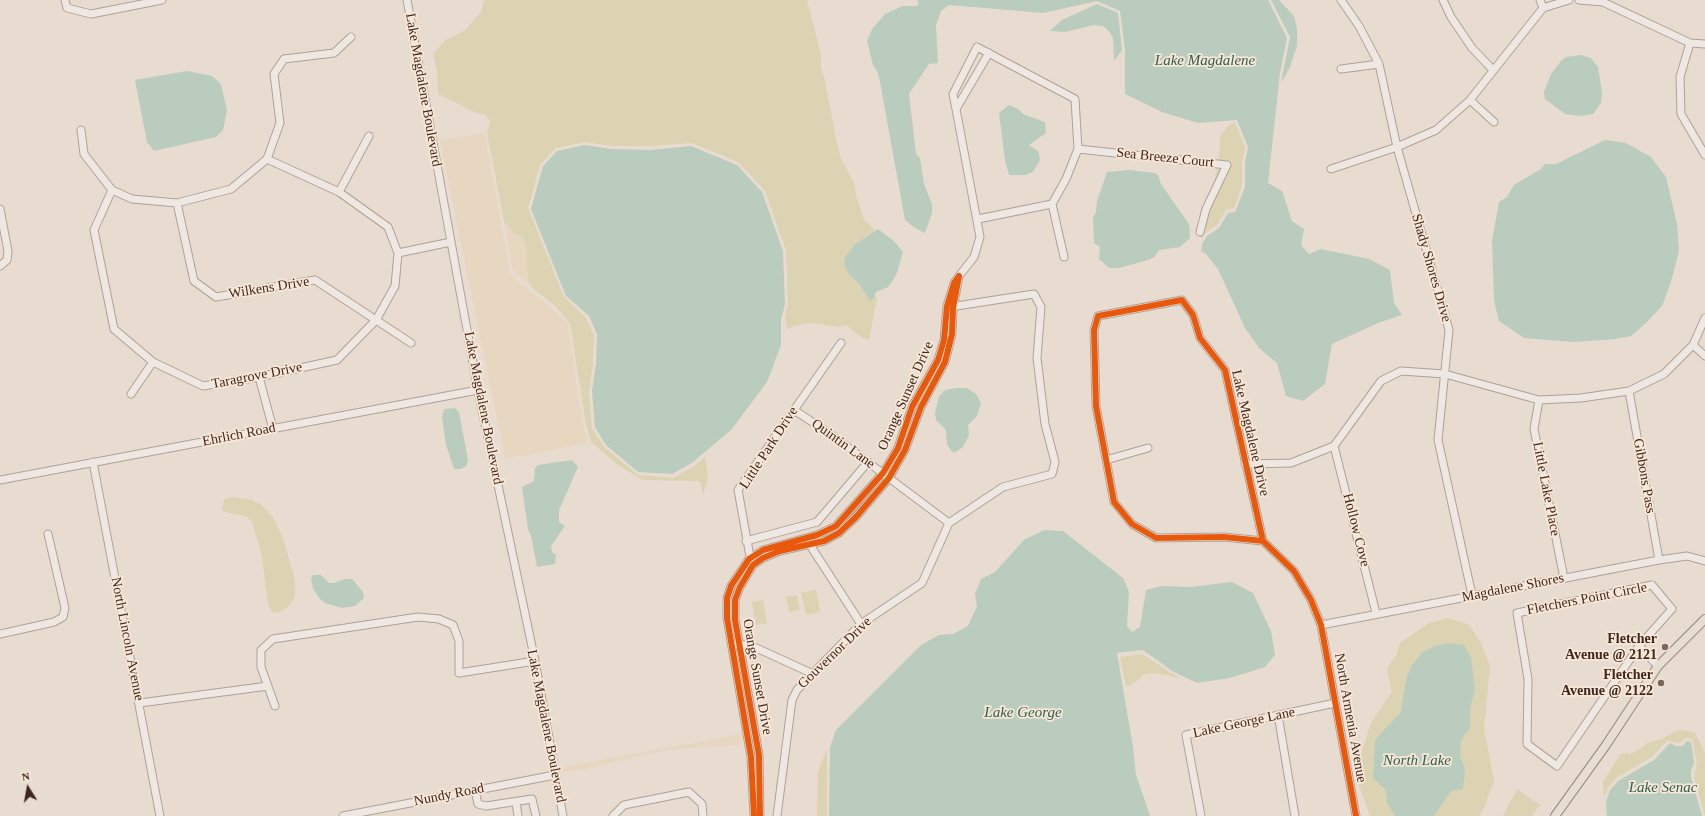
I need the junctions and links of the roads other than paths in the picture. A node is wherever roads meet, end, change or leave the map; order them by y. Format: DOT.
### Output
graph roads {
  1 [pos="65,0"];
  2 [pos="162,0"];
  3 [pos="407,0"];
  4 [pos="1341,0"];
  5 [pos="1443,0"];
  6 [pos="1540,0"];
  7 [pos="1569,0"];
  8 [pos="1579,0"];
  9 [pos="1604,1"];
  10 [pos="1543,8"];
  11 [pos="351,36"];
  12 [pos="1690,43"];
  13 [pos="1705,44"];
  14 [pos="989,53"];
  15 [pos="1379,64"];
  16 [pos="1341,69"];
  17 [pos="1493,70"];
  18 [pos="1470,100"];
  19 [pos="956,109"];
  20 [pos="1494,122"];
  21 [pos="80,130"];
  22 [pos="369,136"];
  23 [pos="1397,147"];
  24 [pos="1078,148"];
  25 [pos="1705,156"];
  26 [pos="267,159"];
  27 [pos="1331,169"];
  28 [pos="112,190"];
  29 [pos="339,192"];
  30 [pos="177,203"];
  31 [pos="1052,204"];
  32 [pos="0,209"];
  33 [pos="978,219"];
  34 [pos="1200,232"];
  35 [pos="451,242"];
  36 [pos="398,253"];
  37 [pos="1064,257"];
  38 [pos="0,266"];
  39 [pos="950,307"];
  40 [pos="1705,318"];
  41 [pos="376,320"];
  42 [pos="411,343"];
  43 [pos="841,343"];
  44 [pos="1693,345"];
  45 [pos="1705,356"];
  46 [pos="153,362"];
  47 [pos="1445,374"];
  48 [pos="259,377"];
  49 [pos="478,390"];
  50 [pos="1630,391"];
  51 [pos="131,394"];
  52 [pos="1539,400"];
  53 [pos="794,410"];
  54 [pos="273,429"];
  55 [pos="1334,446"];
  56 [pos="1148,448"];
  57 [pos="1106,460"];
  58 [pos="93,462"];
  59 [pos="868,462"];
  60 [pos="1245,464"];
  61 [pos="886,475"];
  62 [pos="0,480"];
  63 [pos="949,523"];
  64 [pos="48,534"];
  65 [pos="746,541"];
  66 [pos="1263,541"];
  67 [pos="808,542"];
  68 [pos="1659,560"];
  69 [pos="751,562"];
  70 [pos="1705,562"];
  71 [pos="1564,578"];
  72 [pos="1472,596"];
  73 [pos="1376,613"];
  74 [pos="1705,619"];
  75 [pos="861,624"];
  76 [pos="1321,625"];
  77 [pos="0,634"];
  78 [pos="735,644"];
  79 [pos="1639,646"];
  80 [pos="535,661"];
  81 [pos="1658,666"];
  82 [pos="811,673"];
  83 [pos="268,686"];
  84 [pos="140,703"];
  85 [pos="1335,703"];
  86 [pos="275,706"];
  87 [pos="1278,715"];
  88 [pos="555,775"];
  89 [pos="475,790"];
  90 [pos="516,802"];
  91 [pos="160,816"];
  92 [pos="343,816"];
  93 [pos="518,816"];
  94 [pos="536,816"];
  95 [pos="563,816"];
  96 [pos="613,816"];
  97 [pos="703,816"];
  98 [pos="754,816"];
  99 [pos="760,816"];
  100 [pos="777,816"];
  101 [pos="1201,816"];
  102 [pos="1296,816"];
  103 [pos="1356,816"];
  104 [pos="1555,816"];
  1 -- 2 [label="street"];
  3 -- 35 [label="street, Lake Magdalene Boulevard"];
  4 -- 15 [label="street, Shady Shores Drive"];
  5 -- 17 [label="street"];
  6 -- 10 [label="street"];
  7 -- 10 [label="street"];
  8 -- 9 [label="street"];
  9 -- 12 [label="street"];
  10 -- 17 [label="street"];
  11 -- 26 [label="street"];
  12 -- 13 [label="street"];
  12 -- 25 [label="street"];
  14 -- 19 [label="street"];
  14 -- 19 [label="street, Orange Sunset Drive"];
  14 -- 24 [label="street, Orange Sunset Drive"];
  15 -- 16 [label="street"];
  15 -- 23 [label="street, Shady Shores Drive"];
  17 -- 18 [label="street"];
  18 -- 20 [label="street"];
  18 -- 23 [label="street"];
  19 -- 33 [label="street, Orange Sunset Drive"];
  21 -- 28 [label="street"];
  22 -- 29 [label="street"];
  23 -- 27 [label="street"];
  23 -- 47 [label="street, Shady Shores Drive"];
  24 -- 31 [label="street, Orange Sunset Drive"];
  24 -- 34 [label="street, Sea Breeze Court"];
  26 -- 29 [label="street, Taragrove Drive"];
  26 -- 30 [label="street"];
  28 -- 30 [label="street"];
  28 -- 46 [label="street, Taragrove Drive"];
  29 -- 36 [label="street, Taragrove Drive"];
  30 -- 41 [label="street, Wilkens Drive"];
  31 -- 33 [label="street"];
  31 -- 37 [label="street"];
  32 -- 38 [label="street"];
  33 -- 39 [label="street, Orange Sunset Drive"];
  35 -- 36 [label="street"];
  35 -- 49 [label="street, Lake Magdalene Boulevard"];
  36 -- 41 [label="street, Taragrove Drive"];
  39 -- 61 [label="street, Orange Sunset Drive"];
  39 -- 63 [label="street"];
  40 -- 44 [label="street"];
  41 -- 42 [label="street, Wilkens Drive"];
  41 -- 48 [label="street, Taragrove Drive"];
  43 -- 53 [label="street, Little Park Drive"];
  44 -- 45 [label="street"];
  44 -- 50 [label="street"];
  46 -- 48 [label="street, Taragrove Drive"];
  46 -- 51 [label="street"];
  47 -- 52 [label="street"];
  47 -- 55 [label="street"];
  47 -- 72 [label="street, Shady Shores Drive"];
  48 -- 54 [label="street"];
  49 -- 54 [label="street, Ehrlich Road"];
  49 -- 80 [label="street, Lake Magdalene Boulevard"];
  50 -- 52 [label="street"];
  50 -- 68 [label="street, Gibbons Pass"];
  52 -- 71 [label="street, Little Lake Place"];
  53 -- 59 [label="street, Quintin Lane"];
  53 -- 65 [label="street, Little Park Drive"];
  54 -- 58 [label="street, Ehrlich Road"];
  55 -- 60 [label="street"];
  55 -- 73 [label="street, Hollow Cove"];
  56 -- 57 [label="street"];
  57 -- 60 [label="street, Lake Magdalene Drive"];
  57 -- 66 [label="street, Lake Magdalene Drive"];
  58 -- 62 [label="street, Ehrlich Road"];
  58 -- 84 [label="street, North Lincoln Avenue"];
  59 -- 61 [label="street, Quintin Lane"];
  59 -- 65 [label="street"];
  60 -- 66 [label="street, Lake Magdalene Drive"];
  61 -- 63 [label="street, Quintin Lane"];
  61 -- 67 [label="street, Orange Sunset Drive"];
  63 -- 75 [label="street, Gouvernor Drive"];
  64 -- 77 [label="street"];
  65 -- 69 [label="street, Little Park Drive"];
  66 -- 76 [label="street"];
  67 -- 69 [label="street, Orange Sunset Drive"];
  67 -- 75 [label="street"];
  68 -- 70 [label="street, Magdalene Shores"];
  68 -- 71 [label="street, Magdalene Shores"];
  69 -- 78 [label="street, Orange Sunset Drive"];
  71 -- 72 [label="street, Magdalene Shores"];
  72 -- 73 [label="street, Magdalene Shores"];
  73 -- 76 [label="street, Magdalene Shores"];
  74 -- 81 [label="main road"];
  75 -- 82 [label="street, Gouvernor Drive"];
  76 -- 85 [label="street, North Armenia Avenue"];
  78 -- 82 [label="street"];
  78 -- 98 [label="street, Orange Sunset Drive"];
  78 -- 99 [label="street, Orange Sunset Drive"];
  79 -- 79 [label="street, Fletchers Point Circle"];
  79 -- 81 [label="street"];
  80 -- 83 [label="street"];
  80 -- 88 [label="street, Lake Magdalene Boulevard"];
  81 -- 104 [label="main road"];
  82 -- 100 [label="street, Gouvernor Drive"];
  83 -- 84 [label="street"];
  83 -- 86 [label="street"];
  84 -- 91 [label="street, North Lincoln Avenue"];
  85 -- 87 [label="street, Lake George Lane"];
  85 -- 103 [label="street, North Armenia Avenue"];
  87 -- 101 [label="street, Lake George Lane"];
  87 -- 102 [label="street"];
  88 -- 89 [label="street, Nundy Road"];
  88 -- 95 [label="street, Lake Magdalene Boulevard"];
  89 -- 90 [label="street"];
  89 -- 92 [label="street, Nundy Road"];
  90 -- 93 [label="street"];
  90 -- 94 [label="street"];
  96 -- 97 [label="street"];
}
